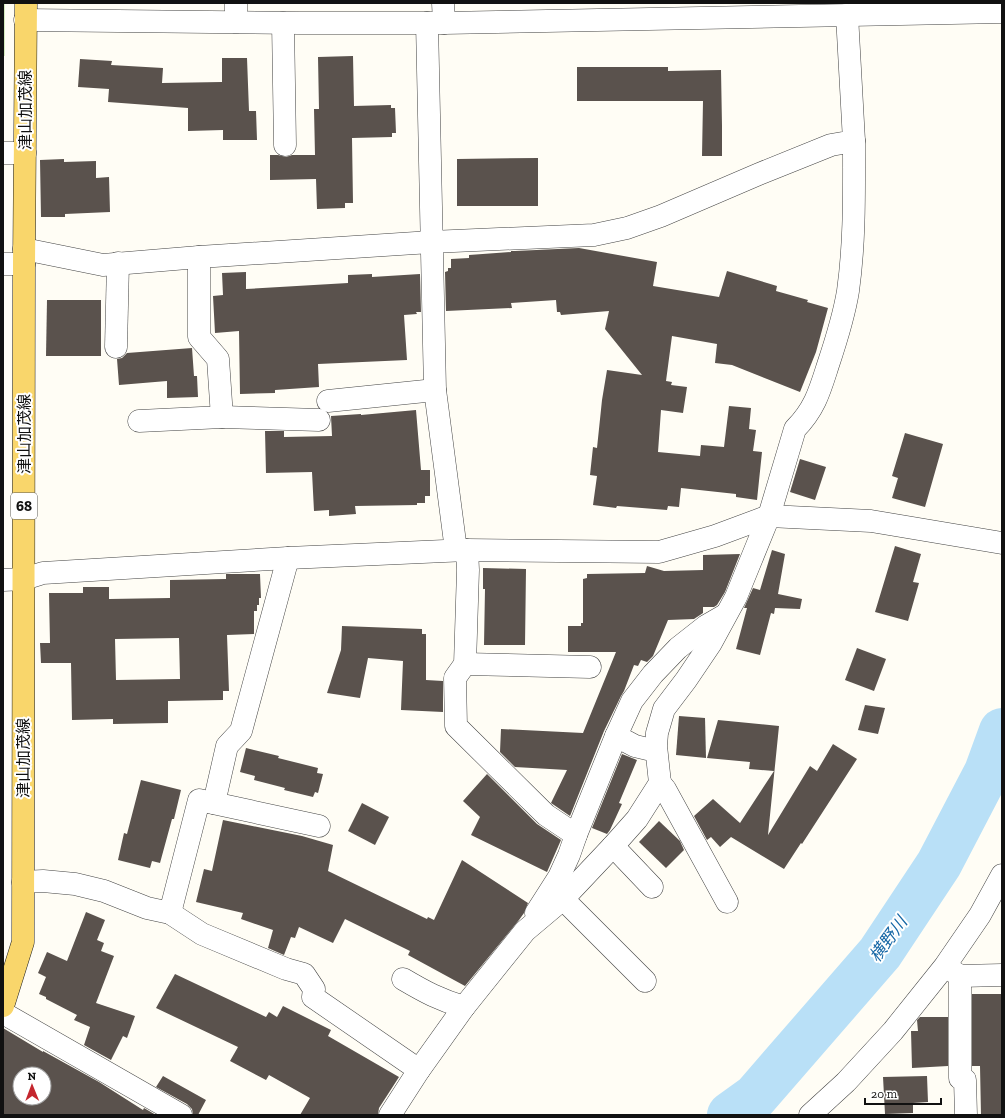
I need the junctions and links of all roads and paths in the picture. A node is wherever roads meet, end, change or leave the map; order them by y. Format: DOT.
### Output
graph roads {
  1 [pos="939,8"];
  2 [pos="25,12"];
  3 [pos="1002,12"];
  4 [pos="236,13"];
  5 [pos="847,15"];
  6 [pos="438,16"];
  7 [pos="283,23"];
  8 [pos="854,141"];
  9 [pos="285,145"];
  10 [pos="3,153"];
  11 [pos="25,153"];
  12 [pos="431,242"];
  13 [pos="199,257"];
  14 [pos="17,259"];
  15 [pos="118,263"];
  16 [pos="116,347"];
  17 [pos="435,390"];
  18 [pos="222,417"];
  19 [pos="139,421"];
  20 [pos="769,516"];
  21 [pos="1002,543"];
  22 [pos="462,550"];
  23 [pos="288,558"];
  24 [pos="14,580"];
  25 [pos="727,614"];
  26 [pos="465,664"];
  27 [pos="590,667"];
  28 [pos="616,736"];
  29 [pos="656,751"];
  30 [pos="660,783"];
  31 [pos="214,803"];
  32 [pos="319,826"];
  33 [pos="576,835"];
  34 [pos="613,846"];
  35 [pos="1002,875"];
  36 [pos="23,882"];
  37 [pos="652,887"];
  38 [pos="563,899"];
  39 [pos="726,902"];
  40 [pos="170,913"];
  41 [pos="525,931"];
  42 [pos="953,971"];
  43 [pos="1002,975"];
  44 [pos="404,979"];
  45 [pos="645,981"];
  46 [pos="3,1006"];
  47 [pos="464,1008"];
  48 [pos="3,1013"];
  49 [pos="419,1070"];
  50 [pos="182,1115"];
  51 [pos="390,1115"];
  52 [pos="810,1115"];
  53 [pos="966,1115"];
  1 -- 3 [label="street"];
  1 -- 5 [label="street"];
  2 -- 4 [label="street"];
  2 -- 11 [label="main road, 津山加茂線 / 68"];
  4 -- 7 [label="street"];
  5 -- 6 [label="street"];
  5 -- 8 [label="street"];
  6 -- 7 [label="street"];
  6 -- 12 [label="street"];
  7 -- 9 [label="street"];
  8 -- 12 [label="street"];
  8 -- 20 [label="street"];
  10 -- 11 [label="street"];
  11 -- 14 [label="main road, 津山加茂線 / 68"];
  12 -- 13 [label="street"];
  12 -- 17 [label="street"];
  13 -- 15 [label="street"];
  13 -- 18 [label="street"];
  14 -- 15 [label="street"];
  14 -- 24 [label="main road, 津山加茂線 / 68"];
  15 -- 16 [label="street"];
  17 -- 18 [label="street"];
  17 -- 22 [label="street"];
  18 -- 19 [label="street"];
  20 -- 21 [label="street"];
  20 -- 22 [label="street"];
  20 -- 25 [label="street"];
  22 -- 23 [label="street"];
  22 -- 26 [label="street"];
  23 -- 24 [label="street"];
  23 -- 31 [label="street"];
  24 -- 36 [label="main road, 津山加茂線 / 68"];
  25 -- 28 [label="street"];
  25 -- 29 [label="street"];
  26 -- 27 [label="street"];
  26 -- 33 [label="street"];
  28 -- 29 [label="street"];
  28 -- 33 [label="street"];
  29 -- 30 [label="street"];
  30 -- 34 [label="street"];
  30 -- 39 [label="street"];
  31 -- 32 [label="street"];
  31 -- 40 [label="street"];
  33 -- 41 [label="street"];
  34 -- 37 [label="street"];
  34 -- 38 [label="street"];
  35 -- 42 [label="street"];
  36 -- 40 [label="street"];
  36 -- 46 [label="main road, 津山加茂線 / 68"];
  38 -- 41 [label="street"];
  38 -- 45 [label="street"];
  40 -- 49 [label="street"];
  41 -- 47 [label="street"];
  42 -- 43 [label="street"];
  42 -- 52 [label="street"];
  42 -- 53 [label="street"];
  44 -- 47 [label="street"];
  47 -- 49 [label="street"];
  48 -- 50 [label="street"];
  49 -- 51 [label="street"];
}
